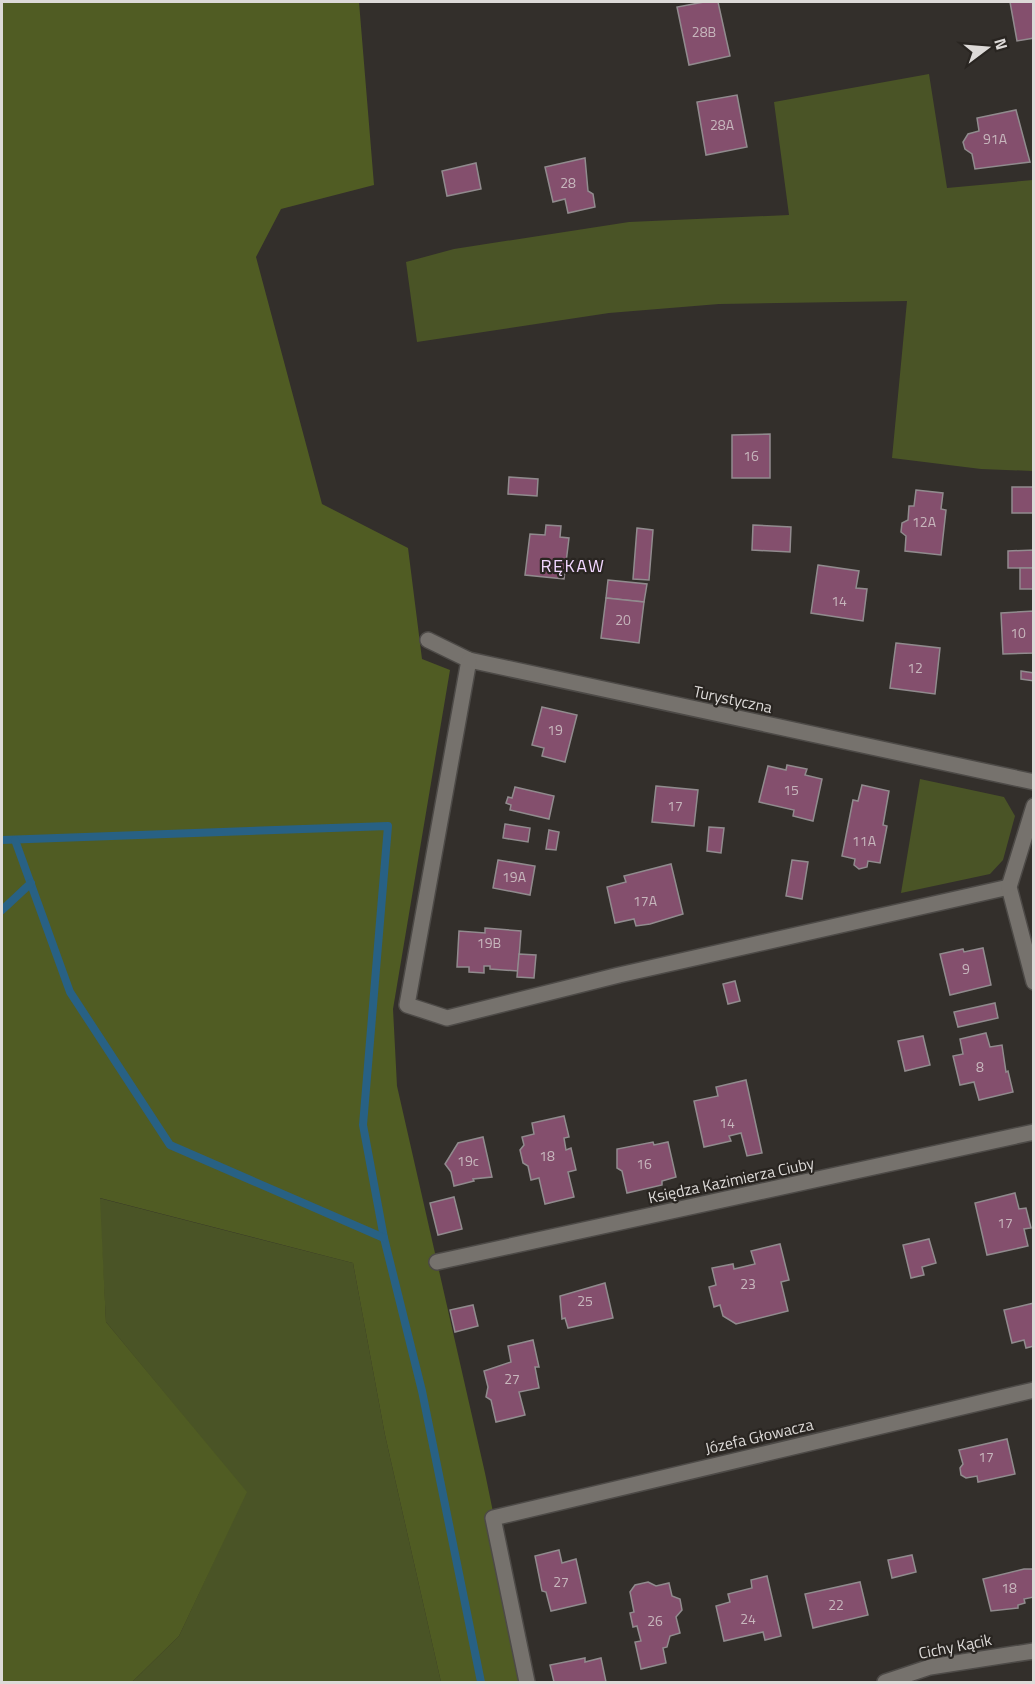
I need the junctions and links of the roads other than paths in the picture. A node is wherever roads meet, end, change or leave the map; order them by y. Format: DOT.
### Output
graph roads {
  1 [pos="428,640"];
  2 [pos="469,660"];
  3 [pos="1034,782"];
  4 [pos="1034,806"];
  5 [pos="1009,887"];
  6 [pos="1034,982"];
  7 [pos="1034,1132"];
  8 [pos="437,1262"];
  9 [pos="1034,1390"];
  10 [pos="1034,1651"];
  11 [pos="527,1683"];
  12 [pos="885,1683"];
  1 -- 2 [label="street, Turystyczna"];
  2 -- 3 [label="street, Turystyczna"];
  2 -- 5 [label="street"];
  4 -- 5 [label="street"];
  5 -- 6 [label="street"];
  7 -- 8 [label="street, Księdza Kazimierza Ciuby"];
  9 -- 11 [label="street, Józefa Głowacza"];
  10 -- 12 [label="street, Cichy Kącik"];
}
